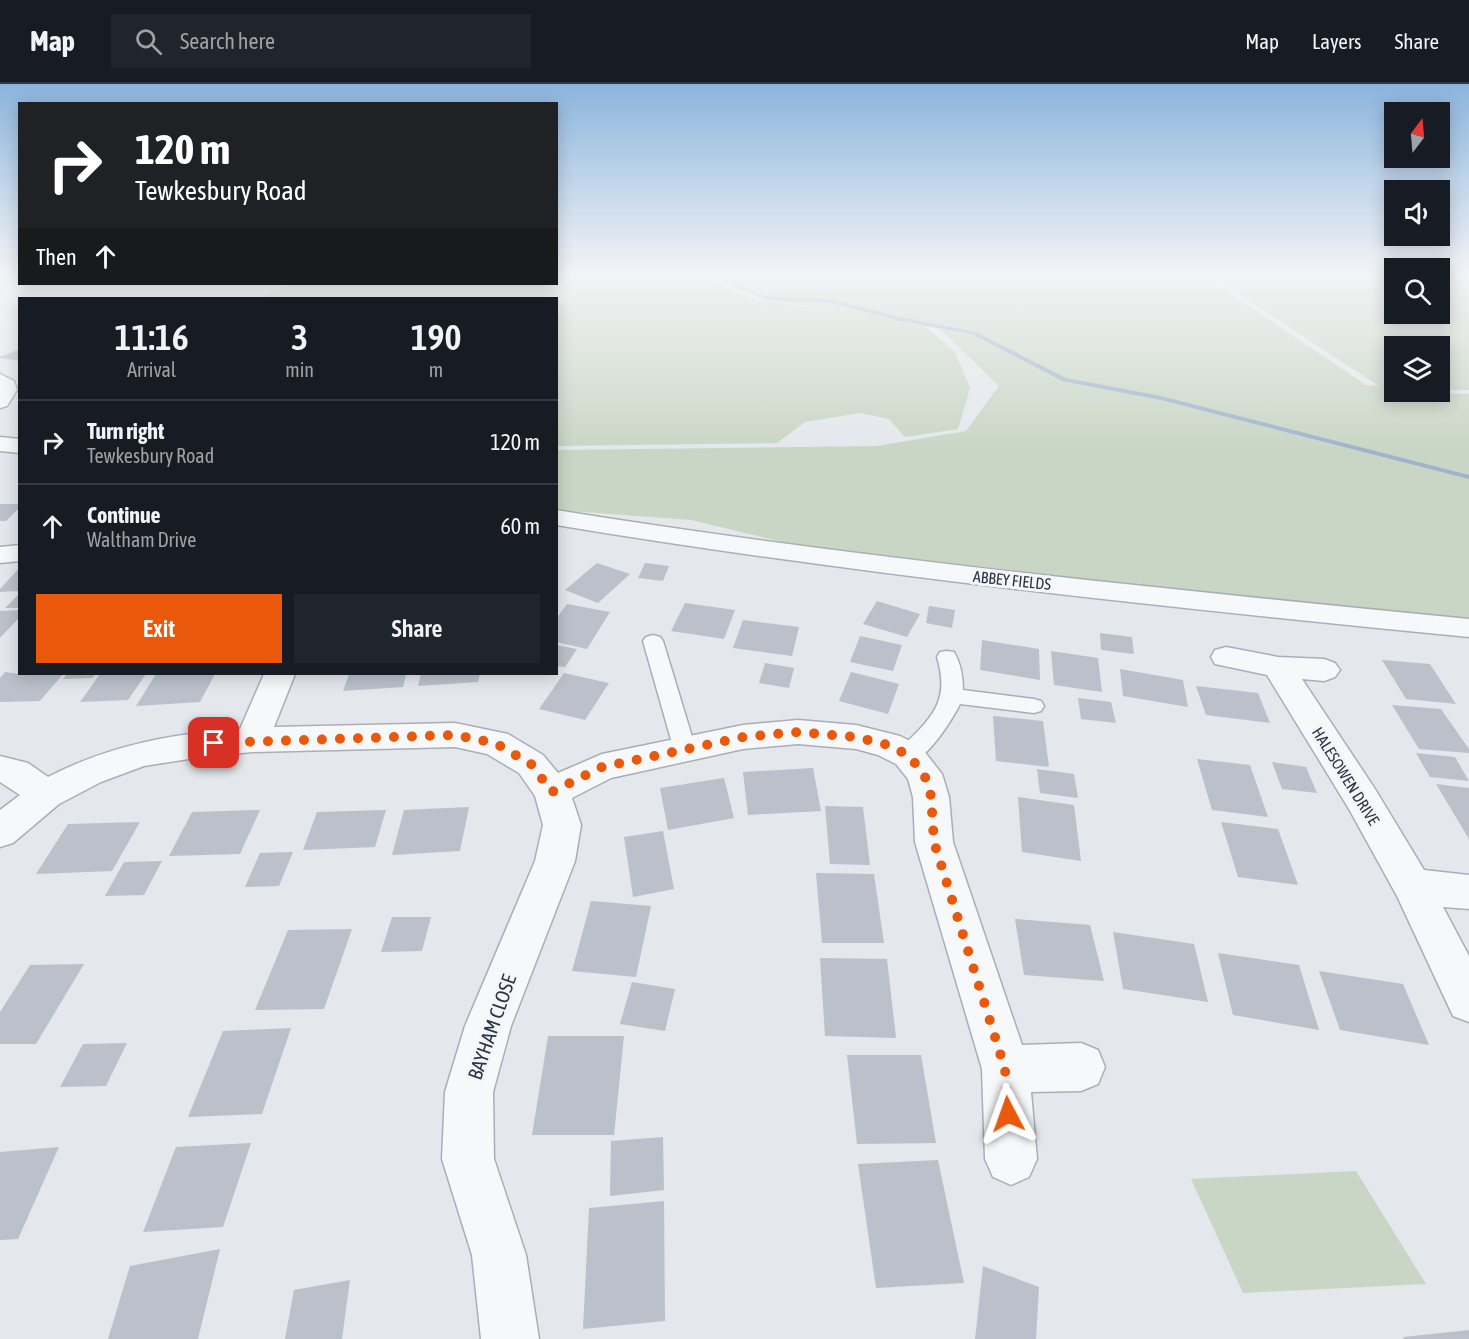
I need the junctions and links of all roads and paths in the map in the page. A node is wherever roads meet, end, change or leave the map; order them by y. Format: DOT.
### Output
graph roads {
  1 [pos="0,380"];
  2 [pos="0,402"];
  3 [pos="18,412"];
  4 [pos="0,414"];
  5 [pos="0,444"];
  6 [pos="18,447"];
  7 [pos="558,517"];
  8 [pos="18,553"];
  9 [pos="0,555"];
  10 [pos="1469,628"];
  11 [pos="652,641"];
  12 [pos="947,657"];
  13 [pos="1226,657"];
  14 [pos="1278,667"];
  15 [pos="1324,670"];
  16 [pos="279,675"];
  17 [pos="953,696"];
  18 [pos="1034,706"];
  19 [pos="252,740"];
  20 [pos="685,750"];
  21 [pos="908,755"];
  22 [pos="0,769"];
  23 [pos="552,792"];
  24 [pos="46,794"];
  25 [pos="0,832"];
  26 [pos="1412,886"];
  27 [pos="1469,892"];
  28 [pos="1469,1001"];
  29 [pos="1081,1067"];
  30 [pos="1005,1069"];
  31 [pos="1011,1159"];
  32 [pos="510,1339"];
  1 -- 2 [label="street"];
  3 -- 4 [label="street"];
  5 -- 6 [label="street"];
  7 -- 10 [label="street, ABBEY FIELDS"];
  8 -- 9 [label="street"];
  11 -- 20 [label="lane"];
  12 -- 17 [label="lane"];
  13 -- 14 [label="street"];
  14 -- 15 [label="street"];
  14 -- 26 [label="street, HALESOWEN DRIVE"];
  16 -- 19 [label="street"];
  17 -- 18 [label="lane"];
  17 -- 21 [label="lane"];
  19 -- 23 [label="street"];
  19 -- 24 [label="street"];
  20 -- 21 [label="street"];
  20 -- 23 [label="street"];
  21 -- 30 [label="street"];
  22 -- 24 [label="street"];
  23 -- 32 [label="street, BAYHAM CLOSE"];
  24 -- 25 [label="street"];
  26 -- 27 [label="street"];
  26 -- 28 [label="street, HALESOWEN DRIVE"];
  29 -- 30 [label="street"];
  30 -- 31 [label="street"];
}
